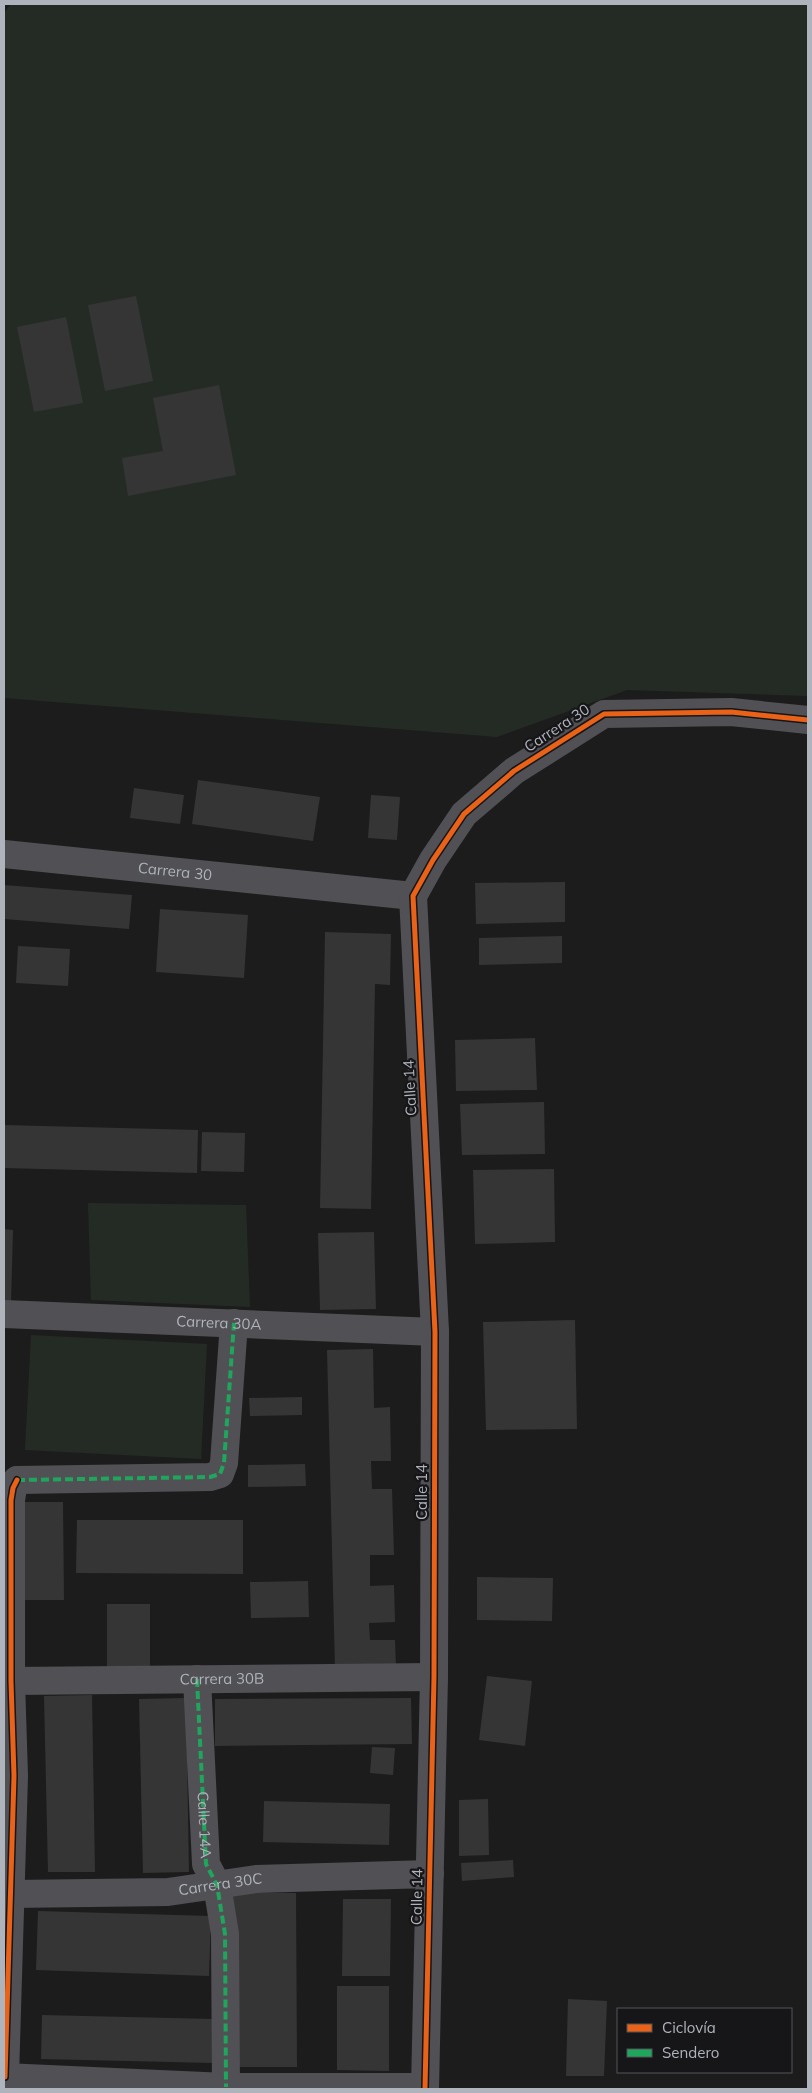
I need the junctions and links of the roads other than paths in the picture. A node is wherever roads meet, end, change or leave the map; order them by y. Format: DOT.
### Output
graph roads {
  1 [pos="808,720"];
  2 [pos="4,854"];
  3 [pos="413,896"];
  4 [pos="4,1314"];
  5 [pos="234,1323"];
  6 [pos="434,1332"];
  7 [pos="434,1677"];
  8 [pos="196,1679"];
  9 [pos="11,1681"];
  10 [pos="9,1776"];
  11 [pos="430,1874"];
  12 [pos="217,1885"];
  13 [pos="11,1894"];
  14 [pos="4,2077"];
  15 [pos="226,2086"];
  16 [pos="425,2088"];
  1 -- 3 [label="street, Carrera 30"];
  2 -- 3 [label="street, Carrera 30"];
  3 -- 6 [label="street, Calle 14"];
  4 -- 5 [label="street, Carrera 30A"];
  5 -- 6 [label="street, Carrera 30A"];
  5 -- 9 [label="street"];
  6 -- 7 [label="street, Calle 14"];
  7 -- 8 [label="street, Carrera 30B"];
  7 -- 11 [label="street, Calle 14"];
  8 -- 9 [label="street, Carrera 30B"];
  8 -- 12 [label="street, Calle 14A"];
  9 -- 10 [label="street"];
  10 -- 13 [label="street"];
  11 -- 12 [label="street, Carrera 30C"];
  11 -- 16 [label="street, Calle 14"];
  12 -- 13 [label="street, Carrera 30C"];
  12 -- 15 [label="street, Calle 14A"];
  13 -- 14 [label="street"];
  14 -- 15 [label="street"];
  15 -- 16 [label="street"];
}
